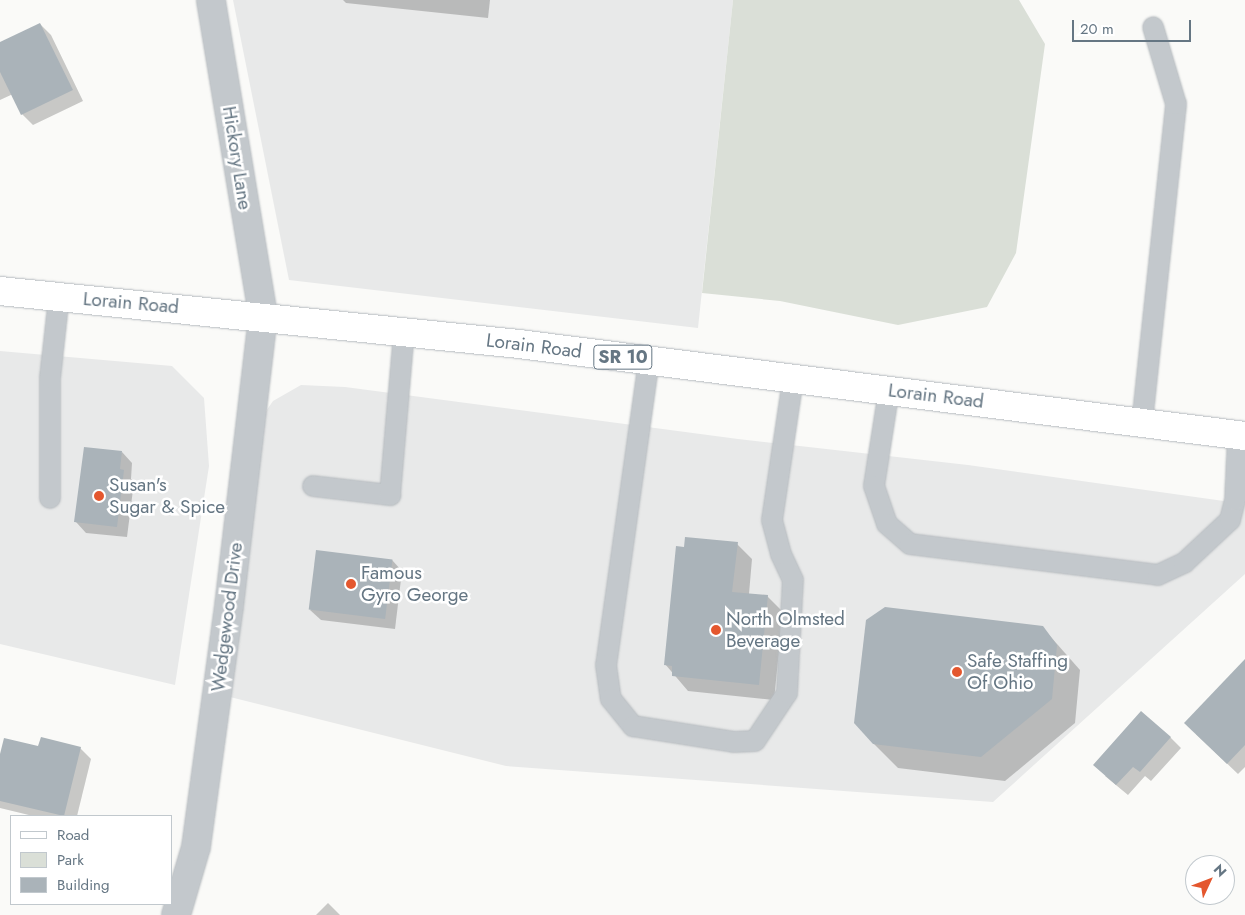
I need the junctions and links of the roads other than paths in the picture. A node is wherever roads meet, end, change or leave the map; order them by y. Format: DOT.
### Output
graph roads {
  1 [pos="210,0"];
  2 [pos="1154,27"];
  3 [pos="0,291"];
  4 [pos="58,296"];
  5 [pos="263,315"];
  6 [pos="404,331"];
  7 [pos="649,360"];
  8 [pos="793,378"];
  9 [pos="888,390"];
  10 [pos="1142,422"];
  11 [pos="1241,435"];
  12 [pos="313,486"];
  13 [pos="50,498"];
  14 [pos="176,915"];
  1 -- 5 [label="street, Hickory Lane"];
  2 -- 10 [label="lane"];
  3 -- 4 [label="main road, Lorain Road / SR 10"];
  4 -- 5 [label="main road, Lorain Road / SR 10"];
  4 -- 13 [label="lane"];
  5 -- 6 [label="main road, Lorain Road / SR 10"];
  5 -- 14 [label="street, Wedgewood Drive"];
  6 -- 7 [label="main road, Lorain Road / SR 10"];
  6 -- 12 [label="lane"];
  7 -- 8 [label="main road, Lorain Road / SR 10"];
  7 -- 8 [label="lane"];
  8 -- 9 [label="main road, Lorain Road / SR 10"];
  9 -- 10 [label="main road, Lorain Road / SR 10"];
  9 -- 11 [label="lane"];
  10 -- 11 [label="main road, Lorain Road / SR 10"];
}
